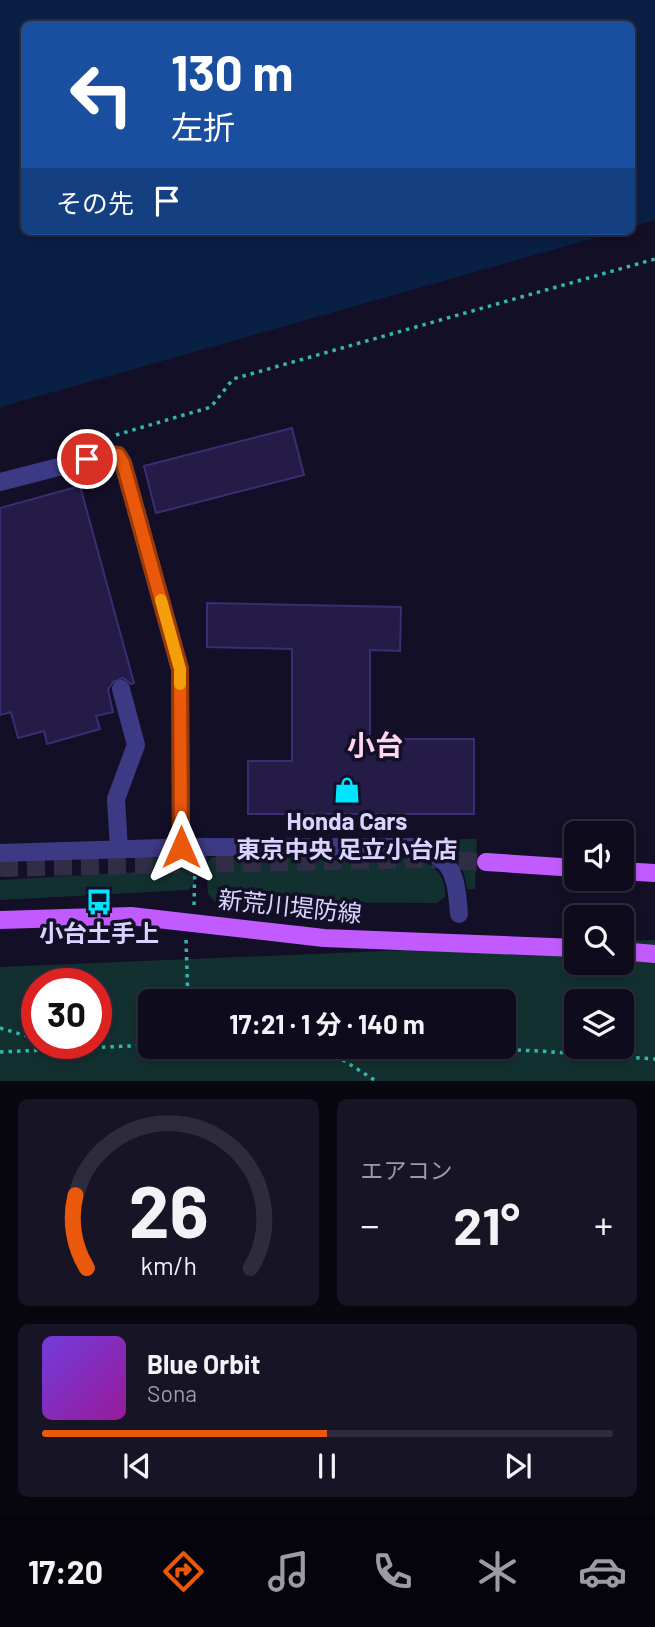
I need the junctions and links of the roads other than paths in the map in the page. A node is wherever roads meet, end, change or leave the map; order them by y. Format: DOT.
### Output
graph roads {
  1 [pos="0,482"];
  2 [pos="121,688"];
  3 [pos="188,847"];
  4 [pos="119,849"];
  5 [pos="0,853"];
  6 [pos="486,862"];
  7 [pos="564,867"];
  8 [pos="634,872"];
  9 [pos="655,873"];
  10 [pos="459,914"];
  11 [pos="0,920"];
  12 [pos="564,948"];
  13 [pos="634,952"];
  14 [pos="655,954"];
  1 -- 3 [label="street"];
  2 -- 4 [label="street"];
  3 -- 4 [label="street"];
  3 -- 10 [label="street"];
  4 -- 5 [label="street"];
  6 -- 7 [label="main road"];
  8 -- 9 [label="main road"];
  11 -- 12 [label="main road, 新荒川堤防線"];
  13 -- 14 [label="main road"];
}
